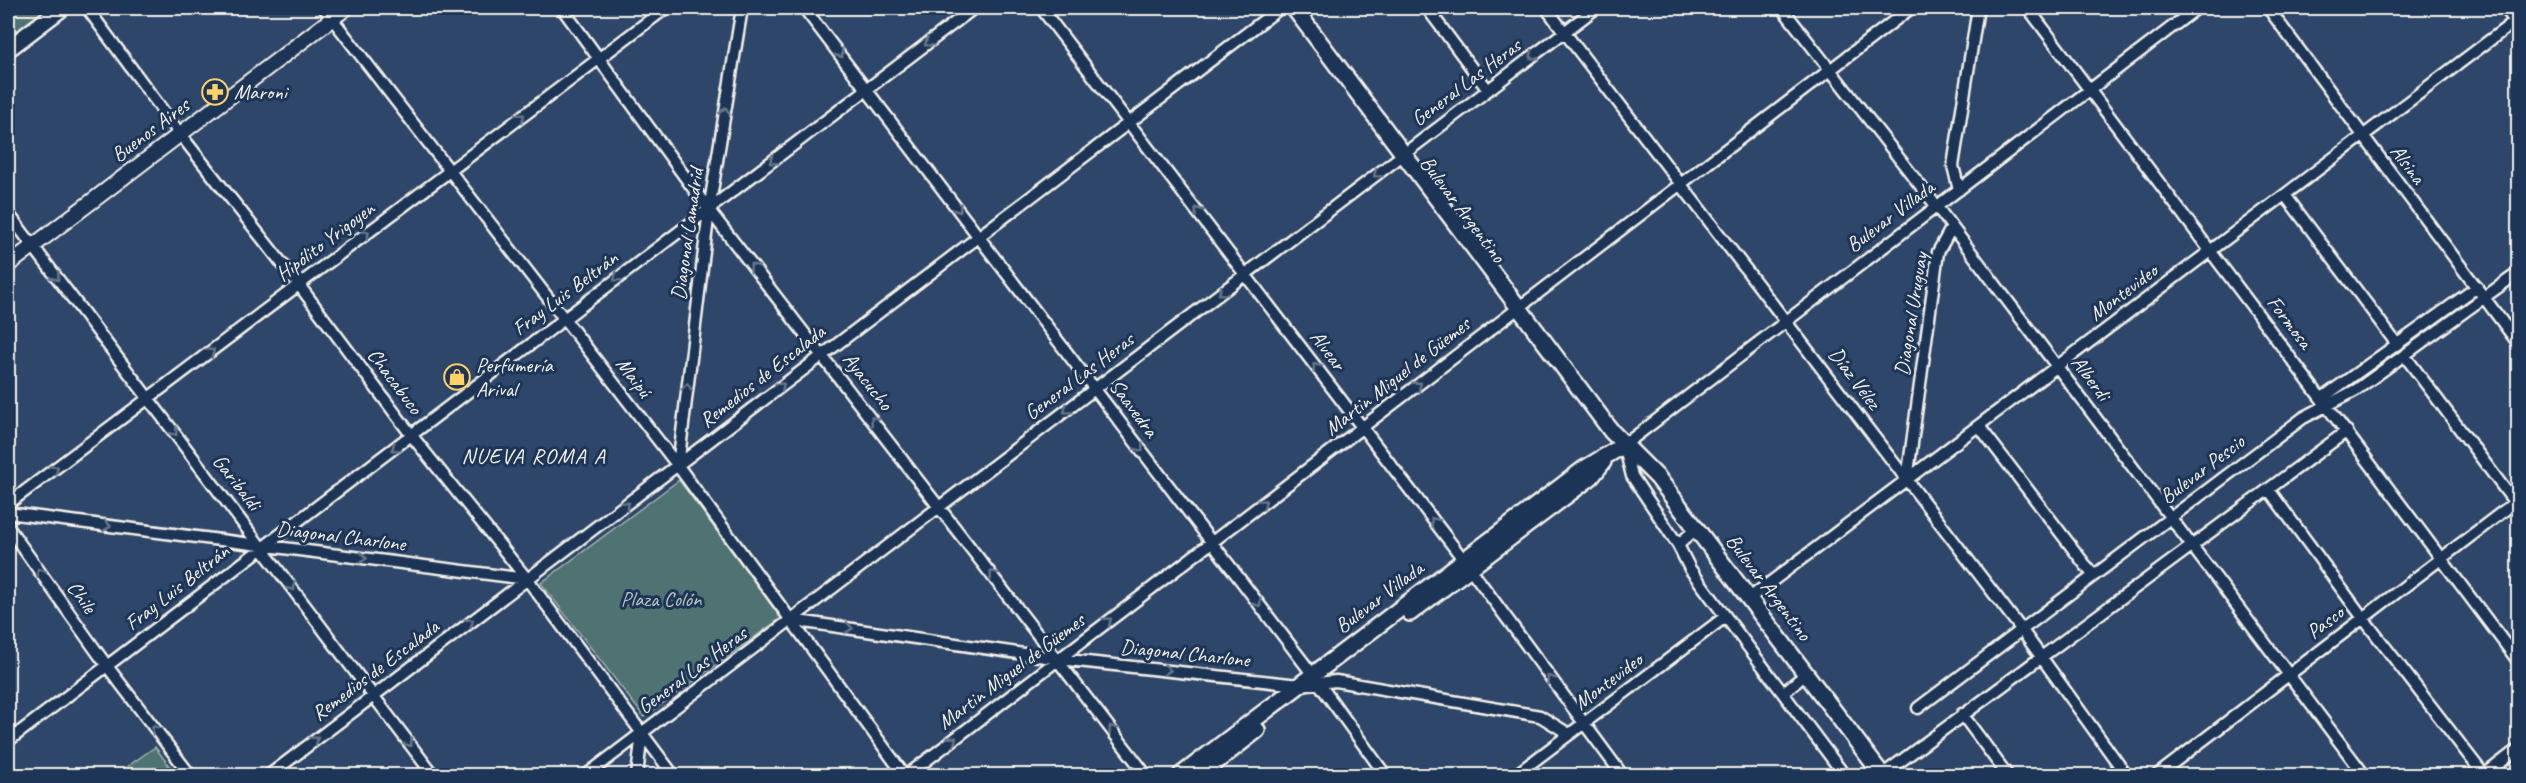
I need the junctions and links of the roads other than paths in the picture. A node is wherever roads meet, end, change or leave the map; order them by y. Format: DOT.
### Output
graph roads {
  1 [pos="62,8"];
  2 [pos="87,8"];
  3 [pos="346,8"];
  4 [pos="562,8"];
  5 [pos="666,8"];
  6 [pos="742,8"];
  7 [pos="804,8"];
  8 [pos="974,8"];
  9 [pos="1041,8"];
  10 [pos="1281,8"];
  11 [pos="1294,8"];
  12 [pos="1426,8"];
  13 [pos="1546,8"];
  14 [pos="1596,8"];
  15 [pos="1782,8"];
  16 [pos="1911,8"];
  17 [pos="1978,8"];
  18 [pos="2028,8"];
  19 [pos="2197,8"];
  20 [pos="2268,8"];
  21 [pos="2505,8"];
  22 [pos="328,13"];
  23 [pos="2518,22"];
  24 [pos="1564,32"];
  25 [pos="8,49"];
  26 [pos="600,58"];
  27 [pos="1829,70"];
  28 [pos="867,89"];
  29 [pos="1488,90"];
  30 [pos="2088,90"];
  31 [pos="1130,121"];
  32 [pos="180,134"];
  33 [pos="2362,137"];
  34 [pos="1401,156"];
  35 [pos="450,170"];
  36 [pos="1680,185"];
  37 [pos="1959,190"];
  38 [pos="2285,195"];
  39 [pos="1937,207"];
  40 [pos="709,210"];
  41 [pos="8,213"];
  42 [pos="1952,227"];
  43 [pos="979,236"];
  44 [pos="32,246"];
  45 [pos="2211,249"];
  46 [pos="8,265"];
  47 [pos="1246,273"];
  48 [pos="2518,273"];
  49 [pos="299,285"];
  50 [pos="2477,287"];
  51 [pos="2484,297"];
  52 [pos="1517,309"];
  53 [pos="564,318"];
  54 [pos="1787,320"];
  55 [pos="2396,343"];
  56 [pos="2518,343"];
  57 [pos="822,355"];
  58 [pos="2405,356"];
  59 [pos="2058,366"];
  60 [pos="1095,389"];
  61 [pos="148,399"];
  62 [pos="2325,401"];
  63 [pos="1979,426"];
  64 [pos="1362,428"];
  65 [pos="2347,431"];
  66 [pos="412,436"];
  67 [pos="1624,445"];
  68 [pos="678,466"];
  69 [pos="1907,480"];
  70 [pos="2269,490"];
  71 [pos="2517,502"];
  72 [pos="8,504"];
  73 [pos="940,506"];
  74 [pos="8,513"];
  75 [pos="2170,518"];
  76 [pos="8,527"];
  77 [pos="1697,528"];
  78 [pos="1212,542"];
  79 [pos="2191,544"];
  80 [pos="1678,545"];
  81 [pos="262,546"];
  82 [pos="2441,559"];
  83 [pos="1467,564"];
  84 [pos="2092,575"];
  85 [pos="527,579"];
  86 [pos="1751,597"];
  87 [pos="1725,617"];
  88 [pos="2363,618"];
  89 [pos="791,620"];
  90 [pos="2021,629"];
  91 [pos="2042,657"];
  92 [pos="1059,658"];
  93 [pos="2518,661"];
  94 [pos="107,666"];
  95 [pos="1807,673"];
  96 [pos="2289,675"];
  97 [pos="1315,679"];
  98 [pos="1299,685"];
  99 [pos="1783,693"];
  100 [pos="374,696"];
  101 [pos="1918,708"];
  102 [pos="1962,714"];
  103 [pos="1583,724"];
  104 [pos="642,732"];
  105 [pos="1569,734"];
  106 [pos="8,741"];
  107 [pos="2518,749"];
  108 [pos="1882,775"];
  109 [pos="2484,775"];
  110 [pos="191,776"];
  111 [pos="268,776"];
  112 [pos="434,776"];
  113 [pos="585,776"];
  114 [pos="637,776"];
  115 [pos="674,776"];
  116 [pos="906,776"];
  117 [pos="1147,776"];
  118 [pos="1180,776"];
  119 [pos="1198,776"];
  120 [pos="1386,776"];
  121 [pos="1514,776"];
  122 [pos="1623,776"];
  123 [pos="1845,776"];
  124 [pos="2008,776"];
  125 [pos="2127,776"];
  126 [pos="2156,776"];
  127 [pos="2365,776"];
  1 -- 25 [label="main road"];
  2 -- 32 [label="street, Chacabuco"];
  3 -- 22 [label="street, Buenos Aires"];
  4 -- 26 [label="street, Ayacucho"];
  5 -- 26 [label="street, Hipólito Yrigoyen"];
  40 -- 6 [label="street, Diagonal Lamadrid, one-way"];
  7 -- 28 [label="street, Saavedra, one-way"];
  8 -- 28 [label="street, Fray Luis Beltrán, one-way"];
  9 -- 31 [label="street, Alvear"];
  10 -- 31 [label="street, Remedios de Escalada"];
  10 -- 34 [label="main road, Bulevar Argentino"];
  11 -- 34 [label="main road, Bulevar Argentino"];
  12 -- 29 [label="street"];
  13 -- 24 [label="street, Díaz Vélez"];
  14 -- 24 [label="street, General Las Heras"];
  15 -- 27 [label="street, Alberdi"];
  16 -- 27 [label="street, Martin Miguel de Güemes"];
  17 -- 37 [label="street"];
  18 -- 30 [label="street, Formosa"];
  19 -- 30 [label="street, Bulevar Villada"];
  20 -- 33 [label="street, Alsina"];
  21 -- 23 [label="street"];
  22 -- 32 [label="street, Buenos Aires"];
  22 -- 35 [label="street, Maipú"];
  23 -- 33 [label="street, Montevideo"];
  24 -- 29 [label="street, General Las Heras, one-way"];
  24 -- 36 [label="street, Díaz Vélez"];
  35 -- 26 [label="street, Hipólito Yrigoyen, one-way"];
  26 -- 40 [label="street, Ayacucho"];
  27 -- 36 [label="street, Martin Miguel de Güemes"];
  27 -- 39 [label="street, Alberdi"];
  28 -- 40 [label="street, Fray Luis Beltrán, one-way"];
  28 -- 43 [label="street, Saavedra, one-way"];
  29 -- 34 [label="street, General Las Heras"];
  30 -- 37 [label="street, Bulevar Villada"];
  30 -- 45 [label="street, Formosa"];
  31 -- 43 [label="street, Remedios de Escalada"];
  47 -- 31 [label="street, Alvear, one-way"];
  32 -- 44 [label="street, Buenos Aires"];
  32 -- 49 [label="street, Chacabuco"];
  33 -- 38 [label="street, Montevideo"];
  33 -- 50 [label="street, Alsina"];
  34 -- 47 [label="street, General Las Heras, one-way"];
  34 -- 52 [label="main road, Bulevar Argentino"];
  49 -- 35 [label="street, Hipólito Yrigoyen, one-way"];
  35 -- 53 [label="street, Maipú"];
  36 -- 52 [label="street, Martin Miguel de Güemes"];
  36 -- 54 [label="street, Díaz Vélez"];
  37 -- 39 [label="street, Bulevar Villada"];
  38 -- 45 [label="street, Montevideo"];
  38 -- 55 [label="street"];
  39 -- 42 [label="street, Alberdi"];
  39 -- 54 [label="street, Bulevar Villada"];
  40 -- 53 [label="street, Fray Luis Beltrán, one-way"];
  57 -- 40 [label="street, Ayacucho, one-way"];
  68 -- 40 [label="street, Diagonal Lamadrid, one-way"];
  41 -- 44 [label="street, Garibaldi"];
  42 -- 59 [label="street, Alberdi"];
  42 -- 69 [label="street, Diagonal Uruguay"];
  43 -- 57 [label="street, Remedios de Escalada"];
  43 -- 60 [label="street, Saavedra"];
  44 -- 46 [label="street, Buenos Aires"];
  44 -- 61 [label="street, Garibaldi, one-way"];
  45 -- 59 [label="street, Montevideo"];
  45 -- 62 [label="street, Formosa"];
  47 -- 60 [label="street, General Las Heras, one-way"];
  64 -- 47 [label="street, Alvear, one-way"];
  48 -- 51 [label="street, Bulevar Pescio"];
  61 -- 49 [label="street, Hipólito Yrigoyen, one-way"];
  49 -- 66 [label="street, Chacabuco"];
  50 -- 51 [label="street, Alsina"];
  50 -- 55 [label="street"];
  51 -- 56 [label="street, Alsina"];
  51 -- 58 [label="street, Bulevar Pescio"];
  64 -- 52 [label="street, Martin Miguel de Güemes, one-way"];
  52 -- 67 [label="main road, Bulevar Argentino"];
  53 -- 66 [label="street, Fray Luis Beltrán"];
  53 -- 68 [label="street, Maipú"];
  54 -- 67 [label="street, Bulevar Villada"];
  54 -- 69 [label="street, Díaz Vélez"];
  55 -- 62 [label="street"];
  68 -- 57 [label="street, Remedios de Escalada, one-way"];
  73 -- 57 [label="street, Ayacucho, one-way"];
  58 -- 62 [label="street, Bulevar Pescio"];
  58 -- 71 [label="street"];
  59 -- 63 [label="street, Montevideo"];
  59 -- 75 [label="street, Alberdi"];
  60 -- 73 [label="street, General Las Heras, one-way"];
  60 -- 78 [label="street, Saavedra, one-way"];
  72 -- 61 [label="street, Hipólito Yrigoyen, one-way"];
  61 -- 81 [label="street, Garibaldi, one-way"];
  62 -- 65 [label="street, Formosa"];
  62 -- 75 [label="street, Bulevar Pescio"];
  63 -- 69 [label="street, Montevideo"];
  63 -- 84 [label="street"];
  78 -- 64 [label="street, Martin Miguel de Güemes, one-way"];
  83 -- 64 [label="street, Alvear, one-way"];
  65 -- 70 [label="street"];
  65 -- 82 [label="street, Formosa"];
  66 -- 81 [label="street, Fray Luis Beltrán, one-way"];
  66 -- 85 [label="street, Chacabuco"];
  67 -- 77 [label="main road, Bulevar Argentino"];
  67 -- 80 [label="street"];
  67 -- 83 [label="main road, Bulevar Villada"];
  85 -- 68 [label="street, Remedios de Escalada, one-way"];
  68 -- 89 [label="street, Maipú"];
  69 -- 86 [label="street, Montevideo"];
  69 -- 90 [label="street, Díaz Vélez"];
  70 -- 79 [label="street"];
  70 -- 88 [label="street"];
  71 -- 82 [label="street, Pasco"];
  73 -- 89 [label="street, General Las Heras"];
  92 -- 73 [label="street, Ayacucho, one-way"];
  74 -- 81 [label="street, Diagonal Charlone, one-way"];
  75 -- 79 [label="street, Alberdi"];
  75 -- 84 [label="street, Bulevar Pescio"];
  94 -- 76 [label="street, Chile, one-way"];
  77 -- 80 [label="street"];
  77 -- 86 [label="main road, Bulevar Argentino"];
  92 -- 78 [label="street, Martin Miguel de Güemes, one-way"];
  78 -- 97 [label="street, Saavedra, one-way"];
  79 -- 91 [label="street"];
  79 -- 96 [label="street, Alberdi"];
  80 -- 87 [label="street"];
  81 -- 85 [label="street, Diagonal Charlone, one-way"];
  81 -- 94 [label="street, Fray Luis Beltrán"];
  81 -- 100 [label="street, Garibaldi, one-way"];
  82 -- 88 [label="street, Pasco"];
  82 -- 93 [label="street, Formosa"];
  83 -- 97 [label="main road, Bulevar Villada"];
  103 -- 83 [label="street, Alvear, one-way"];
  84 -- 90 [label="street, Bulevar Pescio"];
  100 -- 85 [label="street, Remedios de Escalada, one-way"];
  85 -- 104 [label="street, Chacabuco"];
  86 -- 95 [label="main road, Bulevar Argentino"];
  87 -- 99 [label="street"];
  87 -- 103 [label="street, Montevideo"];
  88 -- 96 [label="street, Pasco"];
  88 -- 109 [label="street"];
  89 -- 92 [label="street, Diagonal Charlone, one-way"];
  89 -- 104 [label="street, General Las Heras"];
  89 -- 116 [label="street, Maipú"];
  90 -- 91 [label="street, Díaz Vélez"];
  90 -- 101 [label="street, Bulevar Pescio"];
  91 -- 102 [label="street"];
  91 -- 125 [label="street, Díaz Vélez"];
  92 -- 98 [label="street, Diagonal Charlone, one-way"];
  116 -- 92 [label="street, Martin Miguel de Güemes, one-way"];
  117 -- 92 [label="street, Ayacucho, one-way"];
  94 -- 106 [label="street, Fray Luis Beltrán"];
  110 -- 94 [label="street, Chile, one-way"];
  95 -- 99 [label="street"];
  95 -- 108 [label="main road, Bulevar Argentino"];
  96 -- 126 [label="street, Pasco"];
  96 -- 127 [label="street, Alberdi"];
  97 -- 98 [label="main road, Bulevar Villada"];
  97 -- 105 [label="street"];
  97 -- 119 [label="main road, Bulevar Villada"];
  97 -- 120 [label="street, Saavedra"];
  98 -- 118 [label="main road, Bulevar Villada"];
  99 -- 123 [label="street"];
  111 -- 100 [label="street, Remedios de Escalada, one-way"];
  100 -- 112 [label="street, Garibaldi, one-way"];
  102 -- 108 [label="street"];
  102 -- 124 [label="street"];
  103 -- 105 [label="street, Montevideo"];
  103 -- 122 [label="street, Alvear"];
  104 -- 113 [label="street, General Las Heras"];
  104 -- 114 [label="street"];
  104 -- 115 [label="street, Chacabuco"];
  105 -- 121 [label="street, Montevideo"];
  107 -- 109 [label="street"];
}
